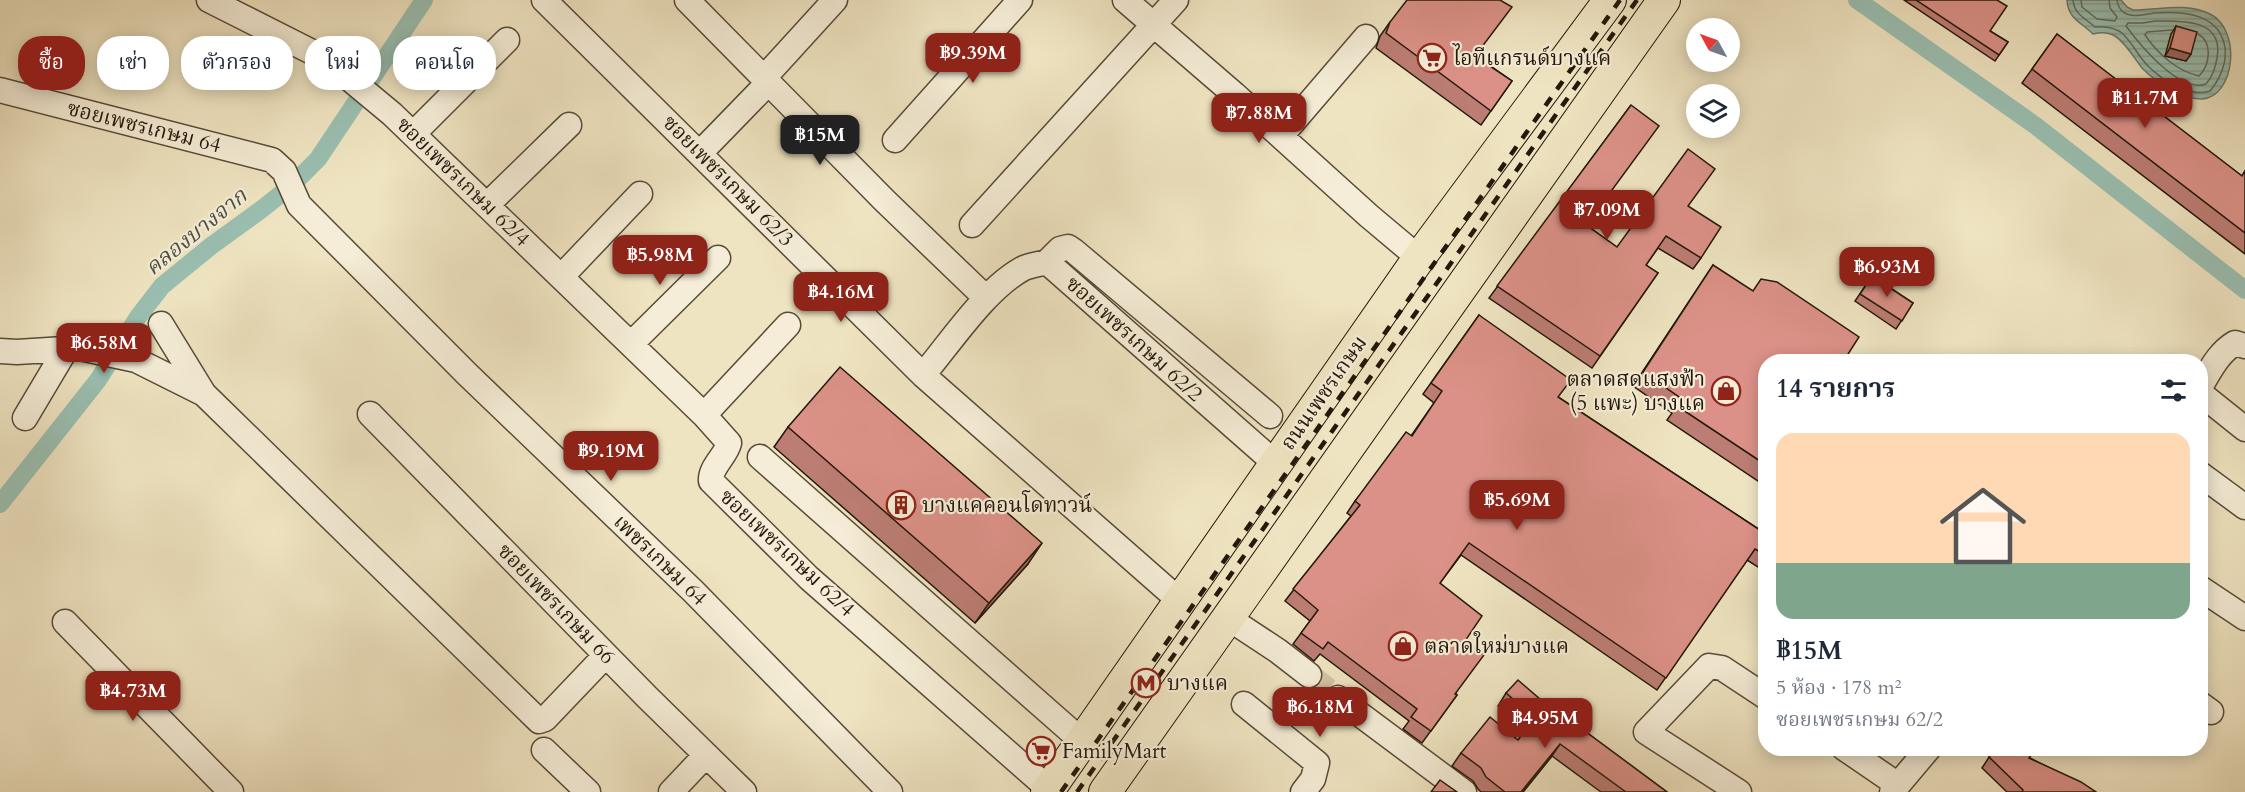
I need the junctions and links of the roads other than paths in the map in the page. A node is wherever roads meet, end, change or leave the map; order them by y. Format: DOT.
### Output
graph roads {
  1 [pos="209,0"];
  2 [pos="544,0"];
  3 [pos="687,0"];
  4 [pos="835,0"];
  5 [pos="1020,0"];
  6 [pos="1125,0"];
  7 [pos="1176,0"];
  8 [pos="1610,0"];
  9 [pos="1664,0"];
  10 [pos="1154,25"];
  11 [pos="1366,37"];
  12 [pos="507,40"];
  13 [pos="766,81"];
  14 [pos="0,90"];
  15 [pos="569,125"];
  16 [pos="413,134"];
  17 [pos="1281,136"];
  18 [pos="895,140"];
  19 [pos="700,153"];
  20 [pos="284,171"];
  21 [pos="640,194"];
  22 [pos="487,205"];
  23 [pos="972,225"];
  24 [pos="718,258"];
  25 [pos="1419,258"];
  26 [pos="1047,262"];
  27 [pos="1100,273"];
  28 [pos="561,277"];
  29 [pos="1085,294"];
  30 [pos="986,298"];
  31 [pos="1146,312"];
  32 [pos="161,324"];
  33 [pos="788,325"];
  34 [pos="1128,333"];
  35 [pos="631,344"];
  36 [pos="2245,346"];
  37 [pos="73,348"];
  38 [pos="0,351"];
  39 [pos="2208,374"];
  40 [pos="923,375"];
  41 [pos="204,394"];
  42 [pos="2208,399"];
  43 [pos="370,414"];
  44 [pos="705,415"];
  45 [pos="1270,416"];
  46 [pos="25,418"];
  47 [pos="2245,429"];
  48 [pos="760,457"];
  49 [pos="1275,463"];
  50 [pos="2208,480"];
  51 [pos="2245,507"];
  52 [pos="2208,593"];
  53 [pos="1180,601"];
  54 [pos="1228,618"];
  55 [pos="2245,618"];
  56 [pos="65,622"];
  57 [pos="606,655"];
  58 [pos="1309,675"];
  59 [pos="1758,692"];
  60 [pos="1338,698"];
  61 [pos="1244,704"];
  62 [pos="1083,742"];
  63 [pos="544,750"];
  64 [pos="706,755"];
  65 [pos="1854,756"];
  66 [pos="1922,756"];
  67 [pos="1895,788"];
  68 [pos="1048,790"];
  69 [pos="231,792"];
  70 [pos="588,792"];
  71 [pos="671,792"];
  72 [pos="744,792"];
  73 [pos="890,792"];
  74 [pos="1105,792"];
  75 [pos="1303,792"];
  76 [pos="1464,792"];
  77 [pos="1739,792"];
  1 -- 16 [label="street, ซอยเพชรเกษม 62/4"];
  2 -- 19 [label="street, ซอยเพชรเกษม 62/3"];
  3 -- 13 [label="street"];
  4 -- 13 [label="street"];
  5 -- 18 [label="street"];
  6 -- 10 [label="street"];
  7 -- 10 [label="street"];
  8 -- 25 [label="main road, ถนนเพชรเกษม"];
  9 -- 54 [label="main road"];
  10 -- 17 [label="street"];
  10 -- 23 [label="street"];
  11 -- 17 [label="street"];
  12 -- 16 [label="street"];
  13 -- 19 [label="street"];
  13 -- 30 [label="street"];
  14 -- 20 [label="street, ซอยเพชรเกษม 64"];
  15 -- 22 [label="street"];
  16 -- 22 [label="street, ซอยเพชรเกษม 62/4"];
  17 -- 25 [label="street"];
  19 -- 40 [label="street, ซอยเพชรเกษม 62/3"];
  20 -- 73 [label="street, เพชรเกษม 64"];
  21 -- 28 [label="street"];
  22 -- 28 [label="street, ซอยเพชรเกษม 62/4"];
  24 -- 35 [label="street"];
  25 -- 49 [label="main road, ถนนเพชรเกษม"];
  26 -- 27 [label="street"];
  26 -- 29 [label="street, ซอยเพชรเกษม 62/2"];
  26 -- 30 [label="street, ซอยเพชรเกษม 62/2"];
  27 -- 29 [label="street"];
  27 -- 31 [label="street"];
  28 -- 35 [label="street, ซอยเพชรเกษม 62/4"];
  29 -- 34 [label="street, ซอยเพชรเกษม 62/2"];
  30 -- 40 [label="street, ซอยเพชรเกษม 62/2"];
  31 -- 34 [label="street"];
  31 -- 45 [label="street"];
  32 -- 41 [label="street"];
  33 -- 44 [label="street"];
  34 -- 49 [label="street, ซอยเพชรเกษม 62/2"];
  35 -- 44 [label="street, ซอยเพชรเกษม 62/4"];
  36 -- 39 [label="street"];
  37 -- 38 [label="street"];
  37 -- 41 [label="street"];
  37 -- 46 [label="street"];
  40 -- 53 [label="street, ซอยเพชรเกษม 62/3"];
  41 -- 57 [label="street"];
  42 -- 47 [label="street"];
  43 -- 57 [label="street, ซอยเพชรเกษม 66"];
  44 -- 68 [label="street, ซอยเพชรเกษม 62/4"];
  48 -- 62 [label="street"];
  49 -- 53 [label="main road, ถนนเพชรเกษม"];
  50 -- 51 [label="street"];
  52 -- 55 [label="street"];
  53 -- 62 [label="main road, ถนนเพชรเกษม"];
  54 -- 58 [label="street"];
  54 -- 74 [label="main road"];
  56 -- 69 [label="street"];
  57 -- 64 [label="street, ซอยเพชรเกษม 66"];
  59 -- 77 [label="street"];
  60 -- 76 [label="street"];
  61 -- 75 [label="street"];
  62 -- 68 [label="main road, ถนนเพชรเกษม"];
  63 -- 70 [label="street"];
  64 -- 71 [label="street"];
  64 -- 72 [label="street, ซอยเพชรเกษม 66"];
  65 -- 67 [label="street"];
  66 -- 67 [label="street"];
}
